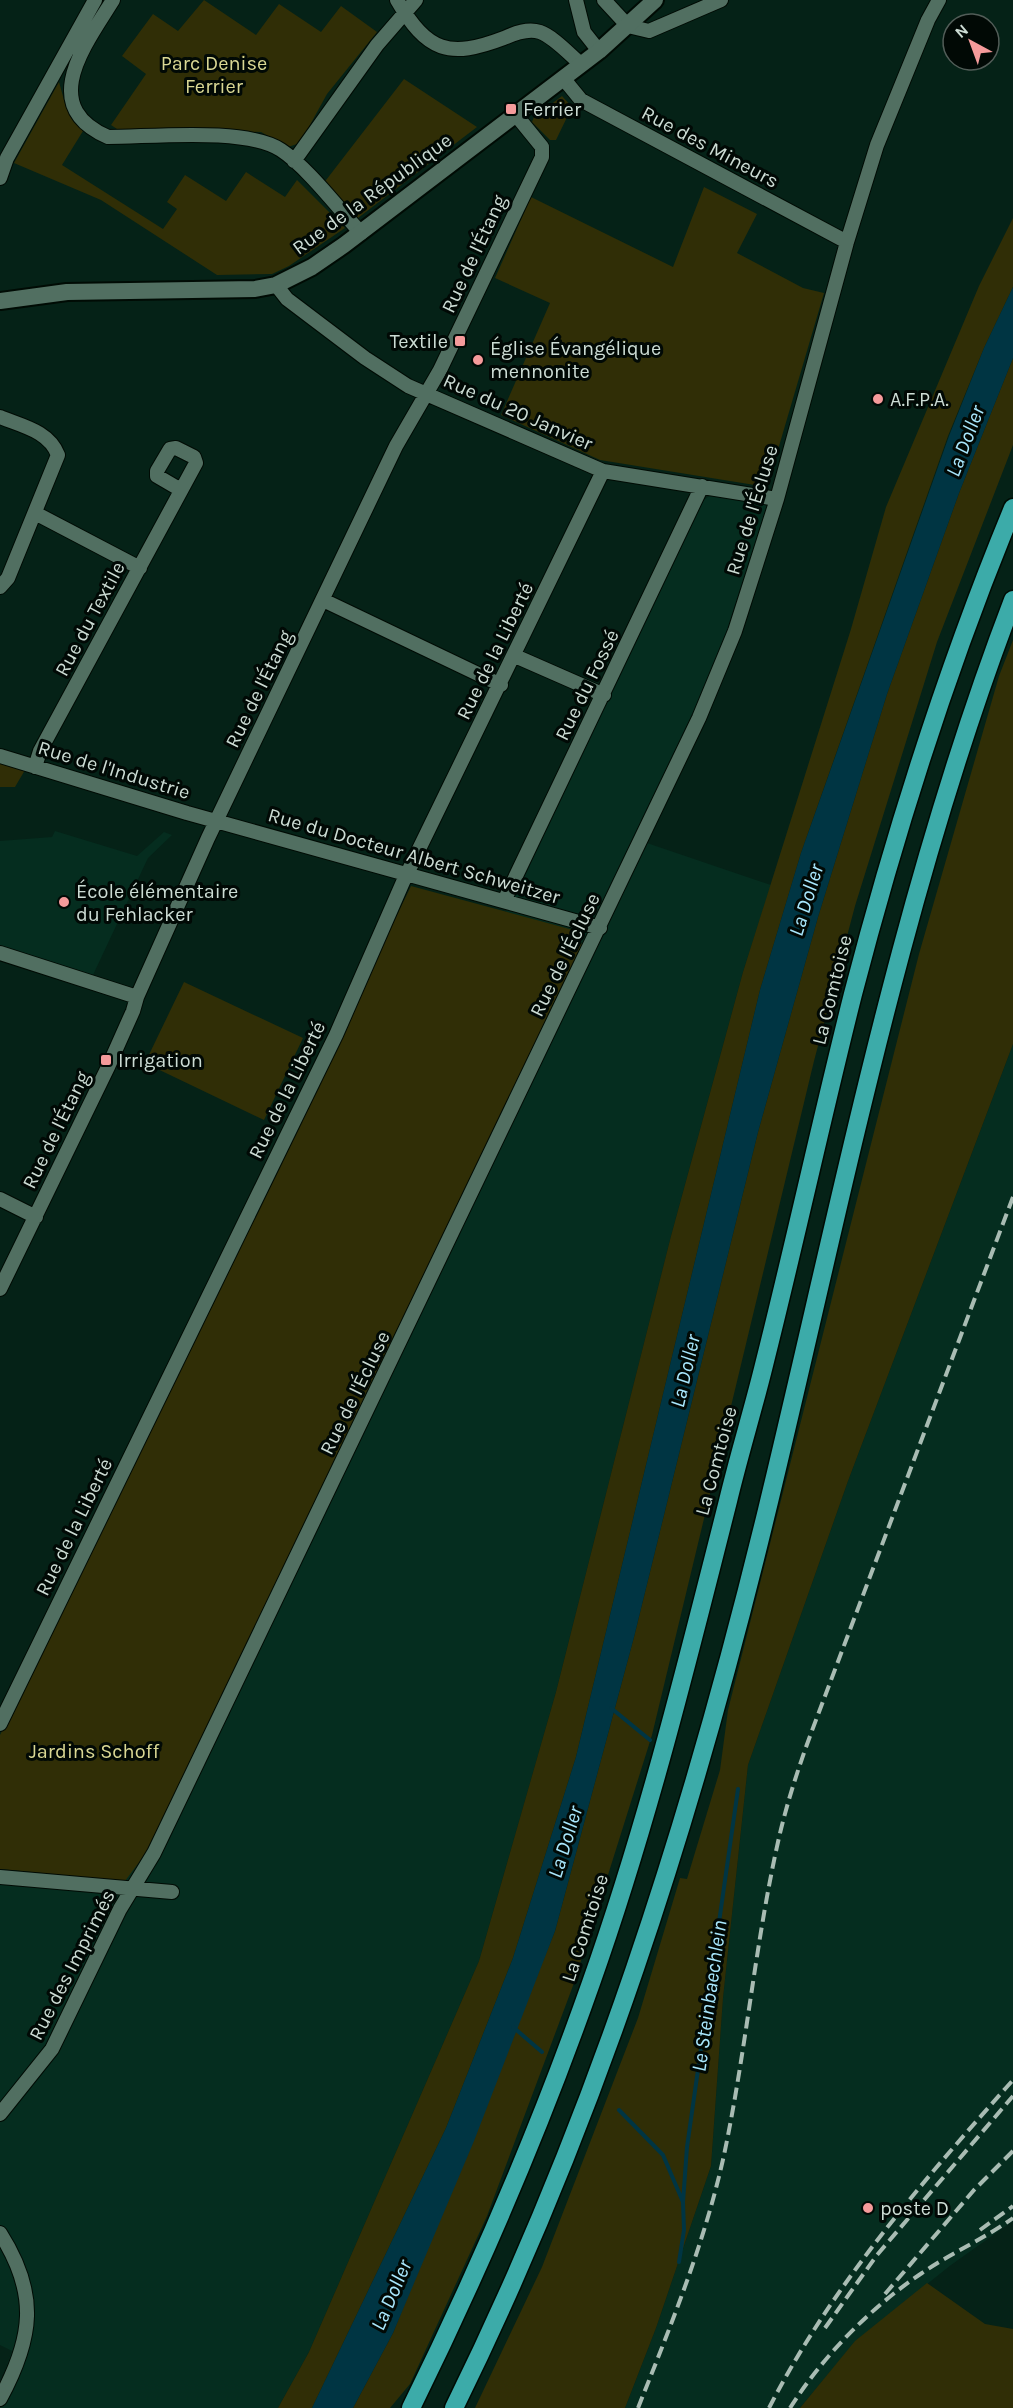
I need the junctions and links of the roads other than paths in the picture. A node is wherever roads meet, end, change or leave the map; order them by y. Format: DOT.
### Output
graph roads {
  1 [pos="95,0"];
  2 [pos="113,0"];
  3 [pos="397,0"];
  4 [pos="416,0"];
  5 [pos="576,0"];
  6 [pos="604,0"];
  7 [pos="656,0"];
  8 [pos="721,0"];
  9 [pos="939,0"];
  10 [pos="405,14"];
  11 [pos="628,26"];
  12 [pos="599,51"];
  13 [pos="570,72"];
  14 [pos="516,115"];
  15 [pos="3,156"];
  16 [pos="294,161"];
  17 [pos="0,178"];
  18 [pos="361,233"];
  19 [pos="847,242"];
  20 [pos="276,285"];
  21 [pos="0,301"];
  22 [pos="427,394"];
  23 [pos="0,417"];
  24 [pos="603,471"];
  25 [pos="702,486"];
  26 [pos="181,490"];
  27 [pos="777,499"];
  28 [pos="1013,508"];
  29 [pos="35,513"];
  30 [pos="140,568"];
  31 [pos="0,587"];
  32 [pos="323,600"];
  33 [pos="1013,600"];
  34 [pos="515,656"];
  35 [pos="501,685"];
  36 [pos="603,695"];
  37 [pos="0,756"];
  38 [pos="35,768"];
  39 [pos="216,821"];
  40 [pos="407,875"];
  41 [pos="504,901"];
  42 [pos="600,928"];
  43 [pos="0,953"];
  44 [pos="136,997"];
  45 [pos="0,1199"];
  46 [pos="36,1217"];
  47 [pos="0,1289"];
  48 [pos="0,1724"];
  49 [pos="0,1877"];
  50 [pos="133,1889"];
  51 [pos="172,1892"];
  52 [pos="0,2114"];
  53 [pos="0,2233"];
  54 [pos="0,2399"];
  55 [pos="411,2408"];
  56 [pos="454,2408"];
  1 -- 15 [label="street"];
  2 -- 16 [label="street"];
  3 -- 10 [label="street"];
  4 -- 10 [label="street"];
  5 -- 12 [label="street"];
  6 -- 11 [label="street"];
  7 -- 11 [label="main road, Rue de la République"];
  8 -- 11 [label="street"];
  9 -- 19 [label="street, Rue de l'Écluse"];
  10 -- 13 [label="street"];
  10 -- 16 [label="street"];
  11 -- 12 [label="main road, Rue de la République"];
  12 -- 13 [label="main road, Rue de la République"];
  13 -- 14 [label="main road, Rue de la République"];
  13 -- 19 [label="street, Rue des Mineurs"];
  14 -- 18 [label="main road, Rue de la République"];
  14 -- 22 [label="street, Rue de l'Étang"];
  15 -- 17 [label="street"];
  16 -- 18 [label="street"];
  18 -- 20 [label="main road, Rue de la République"];
  19 -- 27 [label="street, Rue de l'Écluse"];
  20 -- 21 [label="main road, Rue de la République"];
  20 -- 22 [label="street, Rue du 20 Janvier"];
  22 -- 24 [label="street, Rue du 20 Janvier"];
  22 -- 32 [label="street, Rue de l'Étang"];
  23 -- 29 [label="street"];
  24 -- 25 [label="street, Rue du 20 Janvier"];
  24 -- 34 [label="street, Rue de la Liberté"];
  25 -- 27 [label="street, Rue du 20 Janvier"];
  25 -- 36 [label="street, Rue du Fossé"];
  26 -- 30 [label="street, Rue du Textile"];
  27 -- 42 [label="street, Rue de l'Écluse"];
  28 -- 55 [label="highway, La Comtoise"];
  29 -- 30 [label="street"];
  29 -- 31 [label="street"];
  30 -- 38 [label="street, Rue du Textile"];
  32 -- 35 [label="street"];
  32 -- 39 [label="street, Rue de l'Étang"];
  33 -- 56 [label="highway"];
  34 -- 35 [label="street, Rue de la Liberté"];
  34 -- 36 [label="street"];
  35 -- 40 [label="street, Rue de la Liberté"];
  36 -- 41 [label="street, Rue du Fossé"];
  37 -- 38 [label="street, Rue de l'Industrie"];
  38 -- 39 [label="street, Rue de l'Industrie"];
  39 -- 40 [label="street, Rue du Docteur Albert Schweitzer"];
  39 -- 44 [label="street, Rue de l'Étang"];
  40 -- 41 [label="street, Rue du Docteur Albert Schweitzer"];
  40 -- 48 [label="street, Rue de la Liberté"];
  41 -- 42 [label="street, Rue du Docteur Albert Schweitzer"];
  42 -- 50 [label="street, Rue de l'Écluse"];
  43 -- 44 [label="street"];
  44 -- 46 [label="street, Rue de l'Étang"];
  45 -- 46 [label="street"];
  46 -- 47 [label="street, Rue de l'Étang"];
  49 -- 50 [label="street"];
  50 -- 51 [label="street"];
  50 -- 52 [label="street, Rue des Imprimés"];
  53 -- 54 [label="street"];
}
